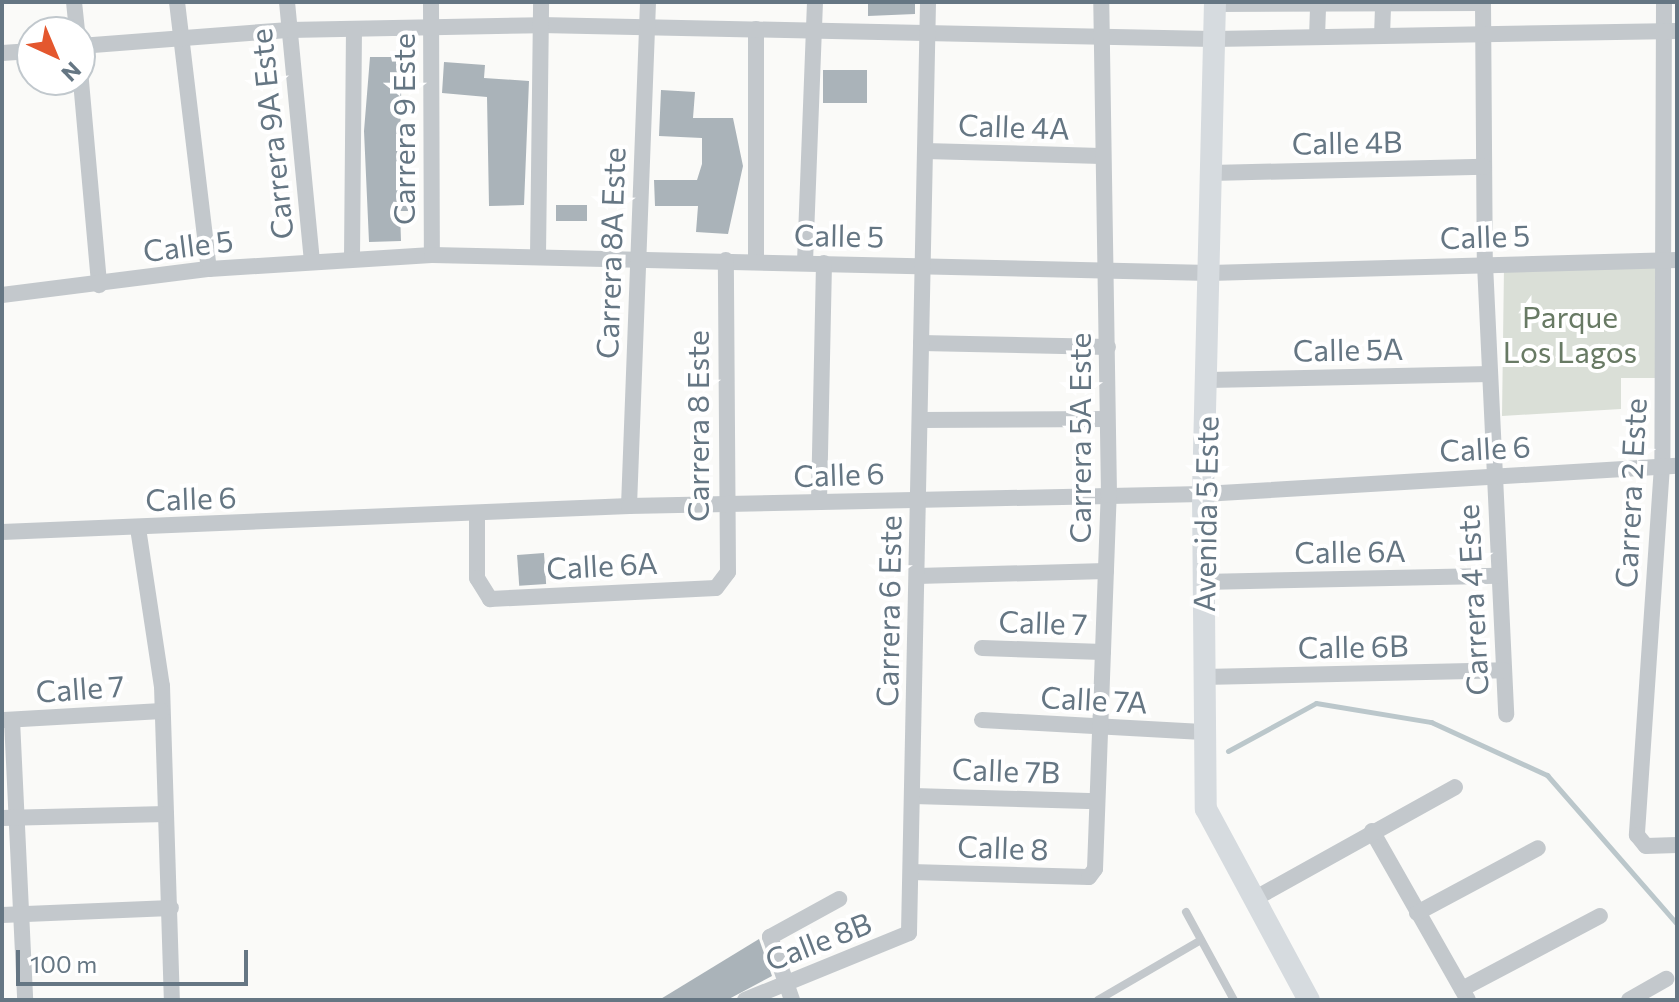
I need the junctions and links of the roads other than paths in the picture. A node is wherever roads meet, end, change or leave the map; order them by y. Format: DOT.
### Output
graph roads {
  1 [pos="177,2"];
  2 [pos="287,2"];
  3 [pos="431,2"];
  4 [pos="541,2"];
  5 [pos="648,2"];
  6 [pos="815,2"];
  7 [pos="928,2"];
  8 [pos="1101,2"];
  9 [pos="1483,2"];
  10 [pos="1664,2"];
  11 [pos="1215,3"];
  12 [pos="1318,3"];
  13 [pos="1383,3"];
  14 [pos="540,25"];
  15 [pos="430,27"];
  16 [pos="647,27"];
  17 [pos="814,28"];
  18 [pos="927,28"];
  19 [pos="354,29"];
  20 [pos="756,29"];
  21 [pos="289,30"];
  22 [pos="1670,31"];
  23 [pos="1100,35"];
  24 [pos="1484,35"];
  25 [pos="1382,36"];
  26 [pos="181,37"];
  27 [pos="1317,37"];
  28 [pos="1213,39"];
  29 [pos="96,45"];
  30 [pos="82,96"];
  31 [pos="925,151"];
  32 [pos="1101,156"];
  33 [pos="1484,167"];
  34 [pos="1211,173"];
  35 [pos="432,255"];
  36 [pos="538,255"];
  37 [pos="637,256"];
  38 [pos="352,257"];
  39 [pos="312,260"];
  40 [pos="726,260"];
  41 [pos="1671,260"];
  42 [pos="756,261"];
  43 [pos="805,262"];
  44 [pos="824,263"];
  45 [pos="1485,264"];
  46 [pos="922,265"];
  47 [pos="209,269"];
  48 [pos="1107,269"];
  49 [pos="1210,273"];
  50 [pos="99,285"];
  51 [pos="2,295"];
  52 [pos="921,343"];
  53 [pos="1108,347"];
  54 [pos="1490,374"];
  55 [pos="1207,380"];
  56 [pos="1107,419"];
  57 [pos="920,420"];
  58 [pos="1669,466"];
  59 [pos="1493,475"];
  60 [pos="1203,494"];
  61 [pos="1109,495"];
  62 [pos="918,499"];
  63 [pos="819,502"];
  64 [pos="629,506"];
  65 [pos="723,506"];
  66 [pos="477,514"];
  67 [pos="138,528"];
  68 [pos="2,532"];
  69 [pos="1106,571"];
  70 [pos="917,576"];
  71 [pos="1498,576"];
  72 [pos="1203,582"];
  73 [pos="716,588"];
  74 [pos="982,648"];
  75 [pos="1103,652"];
  76 [pos="1504,670"];
  77 [pos="1203,677"];
  78 [pos="162,711"];
  79 [pos="1506,715"];
  80 [pos="7,720"];
  81 [pos="982,720"];
  82 [pos="1101,728"];
  83 [pos="1203,732"];
  84 [pos="1455,787"];
  85 [pos="913,796"];
  86 [pos="1097,801"];
  87 [pos="166,814"];
  88 [pos="21,817"];
  89 [pos="2,818"];
  90 [pos="1372,831"];
  91 [pos="1677,845"];
  92 [pos="1538,848"];
  93 [pos="911,872"];
  94 [pos="1093,875"];
  95 [pos="839,899"];
  96 [pos="1254,899"];
  97 [pos="171,908"];
  98 [pos="1186,912"];
  99 [pos="1417,913"];
  100 [pos="23,914"];
  101 [pos="2,915"];
  102 [pos="1600,916"];
  103 [pos="909,933"];
  104 [pos="1201,940"];
  105 [pos="1666,979"];
  106 [pos="785,983"];
  107 [pos="1465,995"];
  108 [pos="1108,997"];
  109 [pos="25,1000"];
  110 [pos="172,1000"];
  111 [pos="745,1000"];
  112 [pos="792,1000"];
  113 [pos="1098,1000"];
  114 [pos="1234,1000"];
  115 [pos="1309,1000"];
  116 [pos="1629,1000"];
  1 -- 26 [label="street"];
  2 -- 21 [label="street, Carrera 9A Este"];
  3 -- 15 [label="street, Carrera 9 Este"];
  4 -- 14 [label="street"];
  5 -- 16 [label="street, Carrera 8A Este"];
  6 -- 17 [label="street"];
  7 -- 18 [label="street, Carrera 6 Este"];
  8 -- 23 [label="street, Carrera 5A Este"];
  9 -- 13 [label="street"];
  9 -- 24 [label="street, Carrera 4 Este"];
  10 -- 22 [label="street, Carrera 2 Este"];
  11 -- 12 [label="street"];
  11 -- 28 [label="main road, Avenida 5 Este"];
  12 -- 13 [label="street"];
  12 -- 27 [label="street"];
  13 -- 25 [label="street"];
  14 -- 15 [label="street"];
  14 -- 16 [label="street"];
  14 -- 36 [label="street"];
  15 -- 19 [label="street"];
  15 -- 35 [label="street, Carrera 9 Este"];
  16 -- 20 [label="street"];
  16 -- 37 [label="street, Carrera 8A Este"];
  17 -- 18 [label="street"];
  17 -- 20 [label="street"];
  17 -- 43 [label="street"];
  18 -- 23 [label="street"];
  18 -- 31 [label="street, Carrera 6 Este"];
  19 -- 21 [label="street"];
  19 -- 38 [label="street"];
  20 -- 42 [label="street"];
  21 -- 26 [label="street"];
  21 -- 39 [label="street, Carrera 9A Este"];
  22 -- 24 [label="street"];
  22 -- 41 [label="street, Carrera 2 Este"];
  23 -- 28 [label="street"];
  23 -- 32 [label="street, Carrera 5A Este"];
  24 -- 25 [label="street"];
  24 -- 33 [label="street, Carrera 4 Este"];
  25 -- 27 [label="street"];
  26 -- 29 [label="street"];
  26 -- 47 [label="street"];
  27 -- 28 [label="street"];
  28 -- 34 [label="main road, Avenida 5 Este"];
  30 -- 50 [label="street"];
  31 -- 32 [label="street, Calle 4A"];
  31 -- 46 [label="street, Carrera 6 Este"];
  32 -- 48 [label="street, Carrera 5A Este"];
  33 -- 34 [label="street, Calle 4B"];
  33 -- 45 [label="street, Carrera 4 Este"];
  34 -- 49 [label="main road, Avenida 5 Este"];
  35 -- 36 [label="street, Calle 5"];
  35 -- 38 [label="street, Calle 5"];
  36 -- 37 [label="street, Calle 5"];
  37 -- 40 [label="street, Calle 5"];
  37 -- 64 [label="street, Carrera 8A Este"];
  38 -- 39 [label="street, Calle 5"];
  39 -- 47 [label="street, Calle 5"];
  40 -- 42 [label="street, Calle 5"];
  40 -- 65 [label="street, Carrera 8 Este"];
  41 -- 45 [label="street, Calle 5"];
  41 -- 58 [label="street, Carrera 2 Este"];
  42 -- 43 [label="street, Calle 5"];
  43 -- 44 [label="street, Calle 5"];
  44 -- 46 [label="street, Calle 5"];
  44 -- 63 [label="street"];
  45 -- 49 [label="street, Calle 5"];
  45 -- 54 [label="street, Carrera 4 Este"];
  46 -- 48 [label="street, Calle 5"];
  46 -- 52 [label="street, Carrera 6 Este"];
  47 -- 50 [label="street, Calle 5"];
  48 -- 49 [label="street, Calle 5"];
  48 -- 53 [label="street, Carrera 5A Este"];
  49 -- 55 [label="main road, Avenida 5 Este"];
  50 -- 51 [label="street, Calle 5"];
  52 -- 53 [label="street"];
  52 -- 57 [label="street, Carrera 6 Este"];
  53 -- 56 [label="street, Carrera 5A Este"];
  54 -- 55 [label="street, Calle 5A"];
  54 -- 59 [label="street, Carrera 4 Este"];
  55 -- 60 [label="main road, Avenida 5 Este"];
  56 -- 57 [label="street"];
  56 -- 61 [label="street, Carrera 5A Este"];
  57 -- 62 [label="street, Carrera 6 Este"];
  58 -- 59 [label="street, Calle 6"];
  58 -- 91 [label="street, Carrera 2 Este"];
  59 -- 60 [label="street, Calle 6"];
  59 -- 71 [label="street, Carrera 4 Este"];
  60 -- 61 [label="street, Calle 6"];
  60 -- 72 [label="main road, Avenida 5 Este"];
  61 -- 62 [label="street, Calle 6"];
  61 -- 69 [label="street, Carrera 5A Este"];
  62 -- 63 [label="street, Calle 6"];
  62 -- 70 [label="street, Carrera 6 Este"];
  63 -- 65 [label="street, Calle 6"];
  64 -- 65 [label="street, Calle 6"];
  64 -- 66 [label="street, Calle 6"];
  65 -- 73 [label="street, Carrera 8 Este"];
  66 -- 67 [label="street, Calle 6"];
  66 -- 73 [label="street, Calle 6A"];
  67 -- 68 [label="street, Calle 6"];
  67 -- 78 [label="street"];
  69 -- 70 [label="street"];
  69 -- 75 [label="street, Carrera 5A Este"];
  70 -- 85 [label="street, Carrera 6 Este"];
  71 -- 72 [label="street, Calle 6A"];
  71 -- 76 [label="street, Carrera 4 Este"];
  72 -- 77 [label="main road, Avenida 5 Este"];
  74 -- 75 [label="street, Calle 7"];
  75 -- 82 [label="street, Carrera 5A Este"];
  76 -- 77 [label="street, Calle 6B"];
  76 -- 79 [label="street, Carrera 4 Este"];
  77 -- 83 [label="main road, Avenida 5 Este"];
  78 -- 80 [label="street, Calle 7"];
  78 -- 87 [label="street"];
  80 -- 88 [label="street"];
  81 -- 82 [label="street, Calle 7A"];
  82 -- 83 [label="street, Calle 7A"];
  82 -- 86 [label="street, Carrera 5A Este"];
  83 -- 96 [label="main road, Avenida 5 Este"];
  84 -- 90 [label="street"];
  85 -- 86 [label="street, Calle 7B"];
  85 -- 93 [label="street, Carrera 6 Este"];
  86 -- 94 [label="street, Carrera 5A Este"];
  87 -- 88 [label="street"];
  87 -- 97 [label="street"];
  88 -- 89 [label="street"];
  88 -- 100 [label="street"];
  90 -- 96 [label="street"];
  90 -- 99 [label="street"];
  92 -- 99 [label="street"];
  93 -- 94 [label="street, Calle 8"];
  93 -- 103 [label="street, Carrera 6 Este"];
  95 -- 106 [label="street"];
  96 -- 115 [label="main road, Avenida 5 Este"];
  97 -- 100 [label="street"];
  97 -- 110 [label="street"];
  98 -- 104 [label="lane"];
  99 -- 107 [label="street"];
  100 -- 101 [label="street"];
  100 -- 109 [label="street"];
  102 -- 107 [label="street"];
  103 -- 106 [label="street, Calle 8B"];
  104 -- 108 [label="lane"];
  104 -- 114 [label="lane"];
  105 -- 116 [label="street"];
  106 -- 111 [label="street, Calle 8B"];
  106 -- 112 [label="street"];
  108 -- 113 [label="lane"];
}
